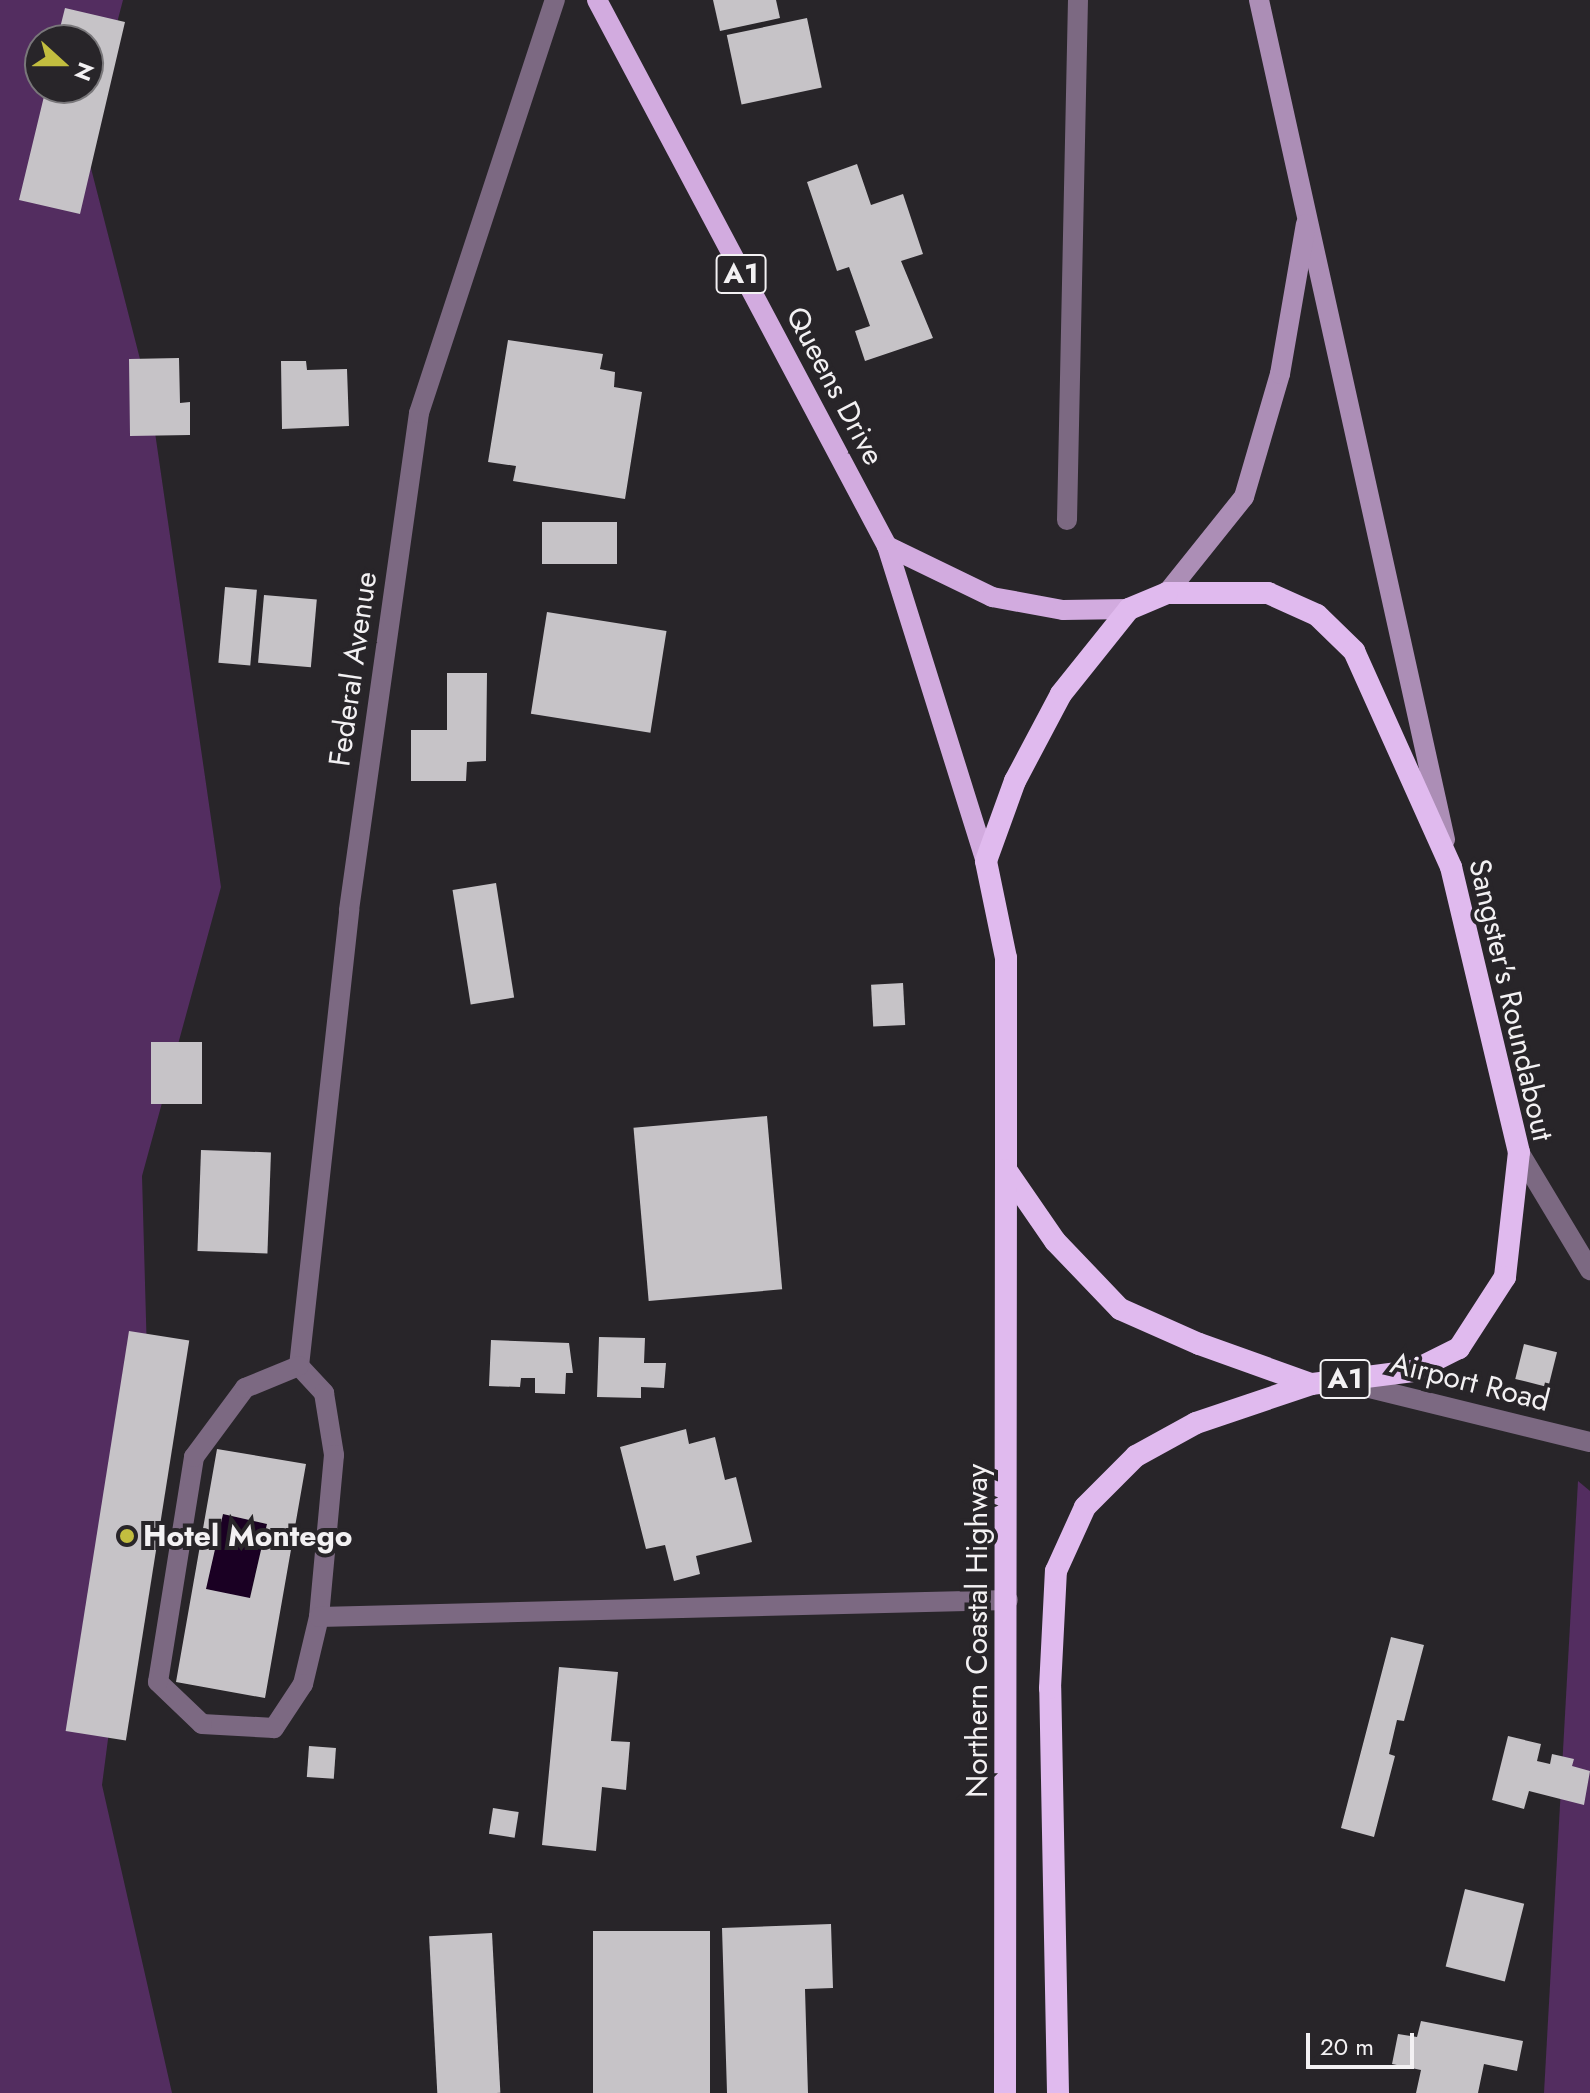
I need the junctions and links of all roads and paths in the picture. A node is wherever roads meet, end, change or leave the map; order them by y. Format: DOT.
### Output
graph roads {
  1 [pos="555,0"];
  2 [pos="597,0"];
  3 [pos="1078,0"];
  4 [pos="1259,0"];
  5 [pos="1308,213"];
  6 [pos="1067,520"];
  7 [pos="887,546"];
  8 [pos="1167,593"];
  9 [pos="1129,609"];
  10 [pos="986,861"];
  11 [pos="1451,867"];
  12 [pos="1519,1152"];
  13 [pos="1006,1170"];
  14 [pos="1590,1270"];
  15 [pos="299,1366"];
  16 [pos="1336,1380"];
  17 [pos="1311,1384"];
  18 [pos="1590,1442"];
  19 [pos="1008,1600"];
  20 [pos="319,1617"];
  21 [pos="1005,2093"];
  22 [pos="1058,2093"];
  1 -- 15 [label="street, Federal Avenue"];
  2 -- 7 [label="main road, Queens Drive / A1"];
  3 -- 6 [label="street"];
  4 -- 5 [label="main road"];
  5 -- 8 [label="main road"];
  5 -- 11 [label="main road"];
  7 -- 9 [label="main road, A1"];
  7 -- 10 [label="main road, Queens Drive / A1"];
  8 -- 9 [label="highway, Sangster's Roundabout / A1"];
  8 -- 11 [label="highway, Sangster's Roundabout / A1"];
  9 -- 10 [label="highway, Sangster's Roundabout / A1"];
  10 -- 13 [label="highway, A1"];
  11 -- 12 [label="highway, Sangster's Roundabout / A1"];
  12 -- 14 [label="street"];
  12 -- 16 [label="highway, Sangster's Roundabout / A1"];
  13 -- 17 [label="highway, A1"];
  13 -- 19 [label="highway, Northern Coastal Highway / A1"];
  15 -- 20 [label="street"];
  15 -- 20 [label="street"];
  16 -- 17 [label="highway, Sangster's Roundabout / A1"];
  16 -- 18 [label="street, Airport Road"];
  17 -- 22 [label="highway, A1"];
  19 -- 20 [label="street"];
  19 -- 21 [label="highway, Northern Coastal Highway / A1"];
}
